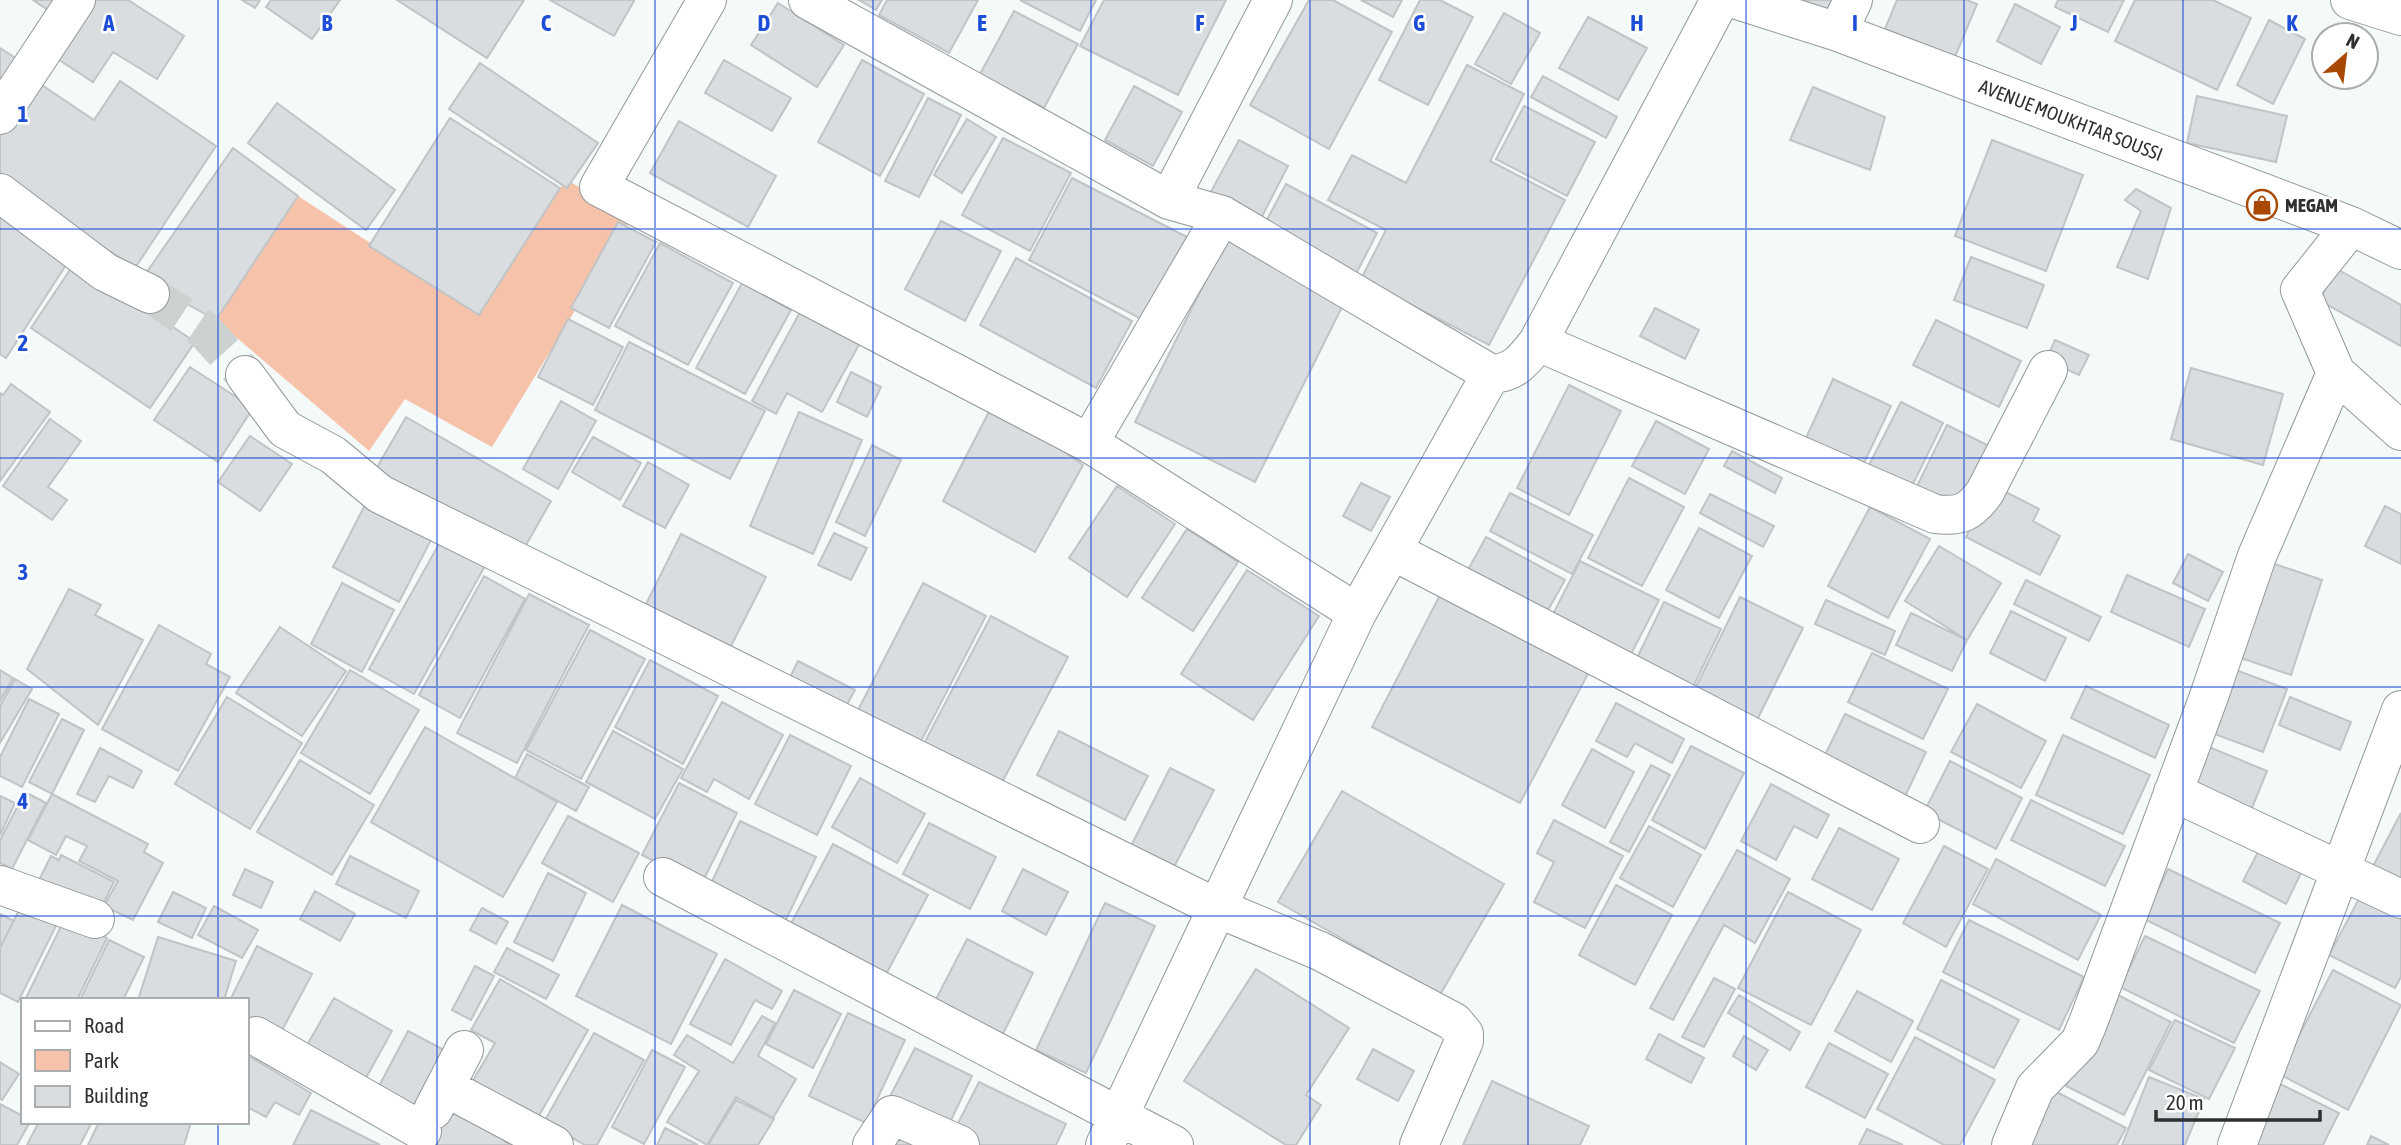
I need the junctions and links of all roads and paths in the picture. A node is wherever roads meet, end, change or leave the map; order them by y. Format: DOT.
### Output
graph roads {
  1 [pos="76,0"];
  2 [pos="707,0"];
  3 [pos="808,0"];
  4 [pos="1273,0"];
  5 [pos="1720,0"];
  6 [pos="1737,0"];
  7 [pos="2350,0"];
  8 [pos="1845,16"];
  9 [pos="2401,16"];
  10 [pos="0,115"];
  11 [pos="0,193"];
  12 [pos="1170,200"];
  13 [pos="1222,215"];
  14 [pos="2351,226"];
  15 [pos="2401,250"];
  16 [pos="150,294"];
  17 [pos="1538,342"];
  18 [pos="2048,370"];
  19 [pos="2336,373"];
  20 [pos="1491,374"];
  21 [pos="245,375"];
  22 [pos="2401,431"];
  23 [pos="1089,443"];
  24 [pos="1392,551"];
  25 [pos="1357,613"];
  26 [pos="2401,710"];
  27 [pos="2173,792"];
  28 [pos="1920,824"];
  29 [pos="2342,872"];
  30 [pos="663,877"];
  31 [pos="0,885"];
  32 [pos="2401,899"];
  33 [pos="1217,908"];
  34 [pos="95,919"];
  35 [pos="256,1036"];
  36 [pos="464,1050"];
  37 [pos="445,1087"];
  38 [pos="1112,1131"];
  39 [pos="418,1138"];
  40 [pos="554,1145"];
  41 [pos="872,1145"];
  42 [pos="960,1145"];
  43 [pos="1174,1145"];
  44 [pos="1419,1145"];
  45 [pos="2011,1145"];
  46 [pos="2237,1145"];
  1 -- 10 [label="street"];
  2 -- 23 [label="street"];
  3 -- 12 [label="street"];
  4 -- 12 [label="street"];
  5 -- 17 [label="street"];
  6 -- 8 [label="street, AVENUE MOUKHTAR SOUSSI"];
  7 -- 9 [label="street"];
  8 -- 14 [label="street, AVENUE MOUKHTAR SOUSSI"];
  11 -- 16 [label="street"];
  12 -- 13 [label="street"];
  13 -- 20 [label="street"];
  13 -- 23 [label="street"];
  14 -- 15 [label="street, AVENUE MOUKHTAR SOUSSI"];
  14 -- 19 [label="street"];
  17 -- 18 [label="street"];
  17 -- 20 [label="street"];
  19 -- 22 [label="street"];
  19 -- 27 [label="street"];
  20 -- 24 [label="street"];
  21 -- 33 [label="street"];
  23 -- 25 [label="street"];
  24 -- 25 [label="street"];
  24 -- 28 [label="street"];
  25 -- 33 [label="street"];
  26 -- 29 [label="street"];
  27 -- 29 [label="street"];
  27 -- 45 [label="street"];
  29 -- 32 [label="street"];
  29 -- 46 [label="street"];
  30 -- 38 [label="street"];
  31 -- 34 [label="street"];
  33 -- 38 [label="street"];
  33 -- 44 [label="street"];
  35 -- 39 [label="street"];
  36 -- 37 [label="street"];
  37 -- 39 [label="street"];
  37 -- 40 [label="street"];
  38 -- 43 [label="street"];
  41 -- 42 [label="street"];
}
